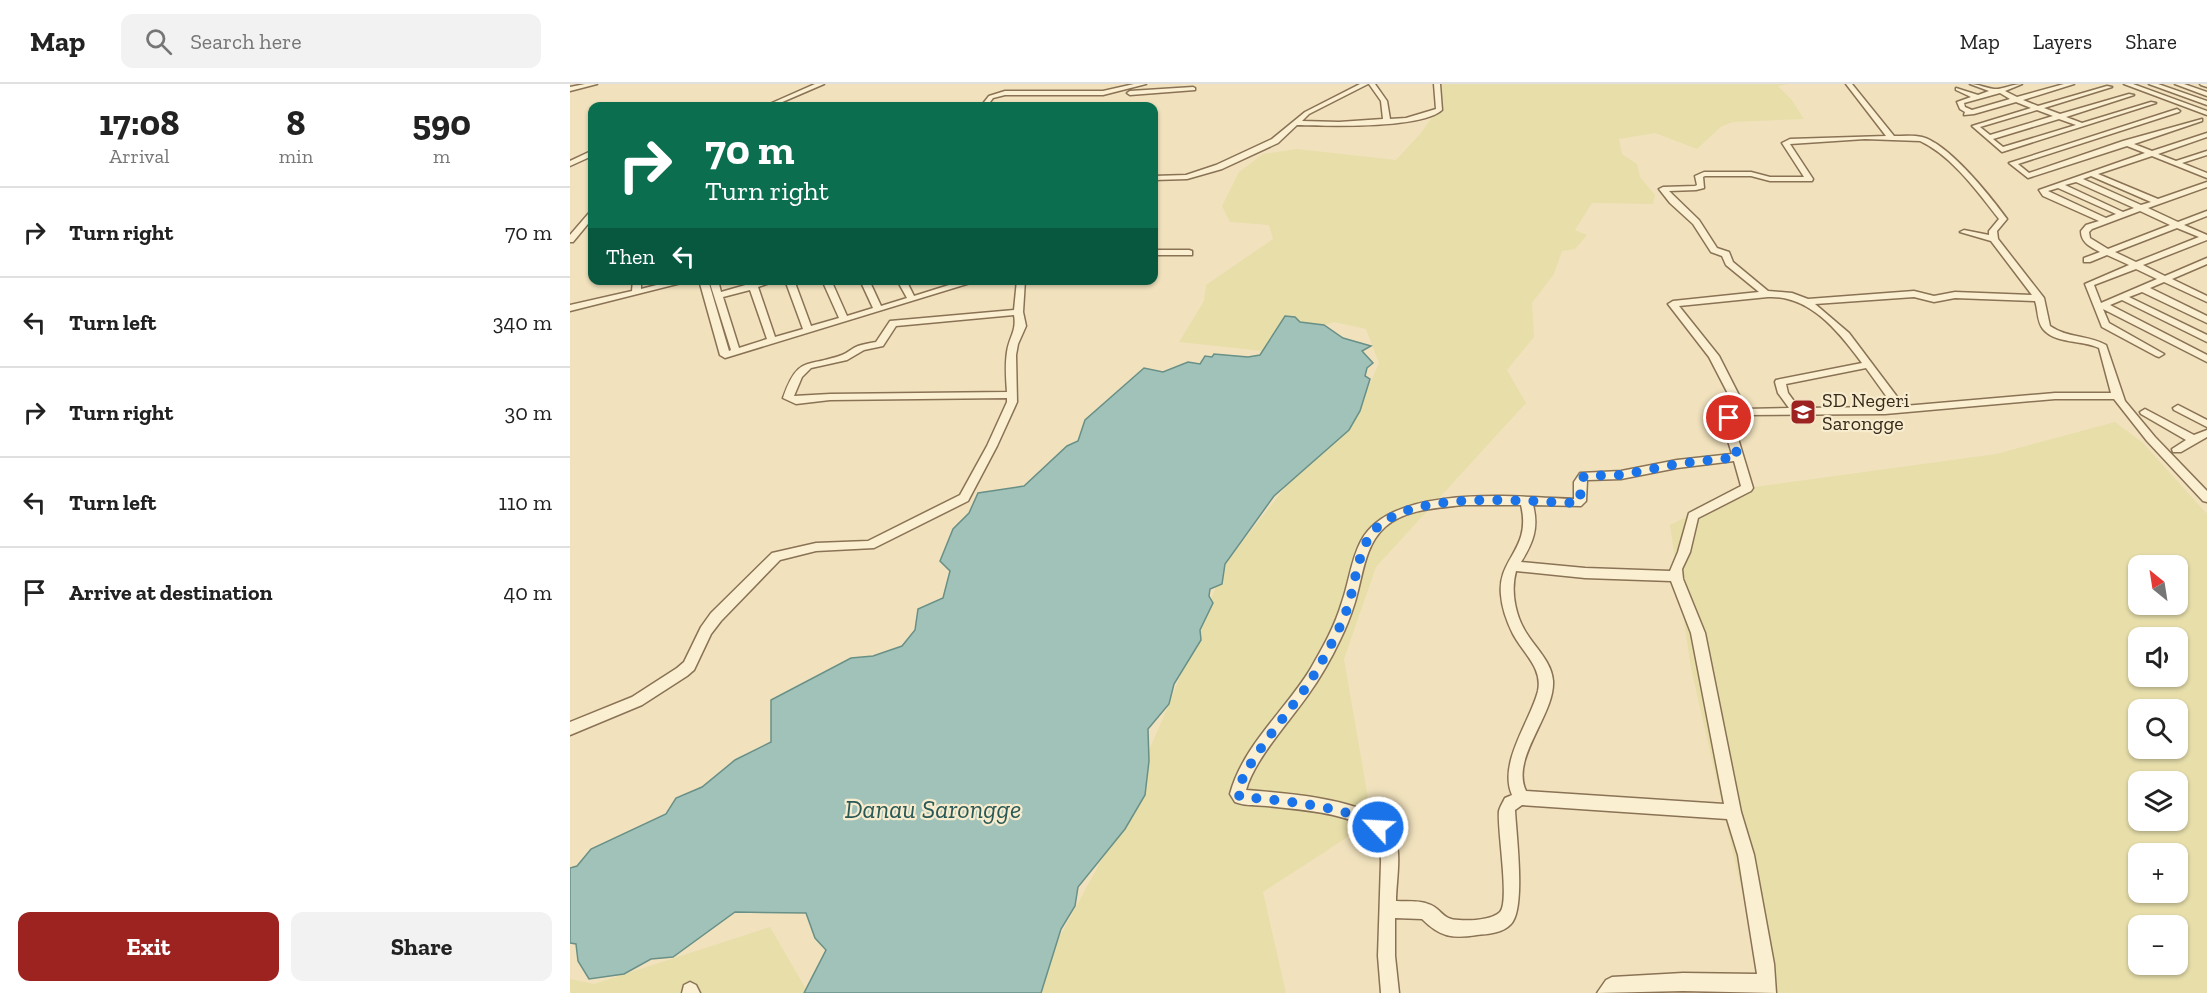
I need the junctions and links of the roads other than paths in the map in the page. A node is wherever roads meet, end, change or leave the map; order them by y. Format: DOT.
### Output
graph roads {
  1 [pos="594,84"];
  2 [pos="821,84"];
  3 [pos="1143,84"];
  4 [pos="1365,84"];
  5 [pos="1372,84"];
  6 [pos="1437,84"];
  7 [pos="1849,84"];
  8 [pos="1973,84"];
  9 [pos="1998,84"];
  10 [pos="2019,84"];
  11 [pos="2071,84"];
  12 [pos="2127,84"];
  13 [pos="2152,84"];
  14 [pos="2178,84"];
  15 [pos="2105,85"];
  16 [pos="570,89"];
  17 [pos="1193,89"];
  18 [pos="1958,89"];
  19 [pos="2001,91"];
  20 [pos="2131,94"];
  21 [pos="2207,94"];
  22 [pos="1101,96"];
  23 [pos="1978,97"];
  24 [pos="2017,100"];
  25 [pos="778,102"];
  26 [pos="987,102"];
  27 [pos="2153,103"];
  28 [pos="2207,103"];
  29 [pos="2038,108"];
  30 [pos="2177,111"];
  31 [pos="2207,113"];
  32 [pos="2059,116"];
  33 [pos="1387,120"];
  34 [pos="2204,121"];
  35 [pos="1297,123"];
  36 [pos="2082,125"];
  37 [pos="2104,134"];
  38 [pos="2207,135"];
  39 [pos="1891,137"];
  40 [pos="1988,138"];
  41 [pos="2196,138"];
  42 [pos="2207,142"];
  43 [pos="2127,143"];
  44 [pos="2181,143"];
  45 [pos="2152,153"];
  46 [pos="2206,153"];
  47 [pos="588,155"];
  48 [pos="2176,163"];
  49 [pos="570,164"];
  50 [pos="2092,174"];
  51 [pos="2206,174"];
  52 [pos="1158,178"];
  53 [pos="2076,179"];
  54 [pos="2207,184"];
  55 [pos="2058,185"];
  56 [pos="2158,202"];
  57 [pos="2141,208"];
  58 [pos="2207,213"];
  59 [pos="2124,215"];
  60 [pos="588,220"];
  61 [pos="2106,221"];
  62 [pos="2178,225"];
  63 [pos="1964,232"];
  64 [pos="2207,237"];
  65 [pos="1994,239"];
  66 [pos="570,240"];
  67 [pos="2107,252"];
  68 [pos="1158,253"];
  69 [pos="1189,253"];
  70 [pos="2087,260"];
  71 [pos="2207,261"];
  72 [pos="2136,266"];
  73 [pos="2195,266"];
  74 [pos="2207,272"];
  75 [pos="2164,279"];
  76 [pos="637,285"];
  77 [pos="669,285"];
  78 [pos="704,285"];
  79 [pos="715,285"];
  80 [pos="756,285"];
  81 [pos="791,285"];
  82 [pos="828,285"];
  83 [pos="866,285"];
  84 [pos="904,285"];
  85 [pos="942,285"];
  86 [pos="960,285"];
  87 [pos="1021,285"];
  88 [pos="753,286"];
  89 [pos="2142,288"];
  90 [pos="2207,288"];
  91 [pos="945,290"];
  92 [pos="636,293"];
  93 [pos="2195,293"];
  94 [pos="1768,294"];
  95 [pos="718,296"];
  96 [pos="2122,297"];
  97 [pos="2039,298"];
  98 [pos="2207,299"];
  99 [pos="912,300"];
  100 [pos="1807,302"];
  101 [pos="570,308"];
  102 [pos="878,309"];
  103 [pos="1018,312"];
  104 [pos="844,320"];
  105 [pos="2207,320"];
  106 [pos="808,330"];
  107 [pos="2207,339"];
  108 [pos="772,341"];
  109 [pos="736,352"];
  110 [pos="2159,354"];
  111 [pos="2207,359"];
  112 [pos="1868,365"];
  113 [pos="1012,395"];
  114 [pos="2116,396"];
  115 [pos="2178,408"];
  116 [pos="1901,409"];
  117 [pos="1795,410"];
  118 [pos="1743,412"];
  119 [pos="2145,412"];
  120 [pos="2207,424"];
  121 [pos="2207,433"];
  122 [pos="2194,440"];
  123 [pos="2177,450"];
  124 [pos="1738,457"];
  125 [pos="2207,498"];
  126 [pos="1526,500"];
  127 [pos="1513,566"];
  128 [pos="1677,576"];
  129 [pos="570,729"];
  130 [pos="1521,798"];
  131 [pos="1733,812"];
  132 [pos="1388,909"];
  133 [pos="1767,988"];
  134 [pos="1390,993"];
  135 [pos="1606,993"];
  1 -- 16 [label="street"];
  2 -- 25 [label="street"];
  3 -- 22 [label="street"];
  4 -- 35 [label="street"];
  5 -- 33 [label="street"];
  6 -- 33 [label="street"];
  7 -- 39 [label="street"];
  8 -- 19 [label="street"];
  9 -- 19 [label="street"];
  10 -- 19 [label="street"];
  11 -- 24 [label="street"];
  12 -- 31 [label="street"];
  13 -- 28 [label="street"];
  14 -- 21 [label="street"];
  15 -- 20 [label="street"];
  15 -- 29 [label="street"];
  17 -- 22 [label="street"];
  18 -- 23 [label="street"];
  19 -- 23 [label="street"];
  19 -- 24 [label="street"];
  20 -- 27 [label="street"];
  20 -- 32 [label="street"];
  22 -- 26 [label="street"];
  23 -- 24 [label="street"];
  24 -- 29 [label="street"];
  27 -- 30 [label="street"];
  27 -- 36 [label="street"];
  29 -- 32 [label="street"];
  29 -- 40 [label="street"];
  30 -- 34 [label="street"];
  30 -- 37 [label="street"];
  32 -- 36 [label="street"];
  32 -- 40 [label="street"];
  33 -- 35 [label="street"];
  34 -- 43 [label="street"];
  35 -- 52 [label="street"];
  36 -- 37 [label="street"];
  36 -- 40 [label="street"];
  37 -- 43 [label="street"];
  37 -- 43 [label="street"];
  38 -- 41 [label="street"];
  39 -- 65 [label="street"];
  39 -- 94 [label="street"];
  41 -- 42 [label="street"];
  41 -- 44 [label="street"];
  43 -- 45 [label="street"];
  44 -- 45 [label="street"];
  44 -- 46 [label="street"];
  45 -- 48 [label="street"];
  45 -- 50 [label="street"];
  46 -- 48 [label="street"];
  47 -- 49 [label="street"];
  48 -- 51 [label="street"];
  50 -- 53 [label="street"];
  50 -- 56 [label="street"];
  53 -- 55 [label="street"];
  53 -- 57 [label="street"];
  54 -- 56 [label="street"];
  55 -- 59 [label="street"];
  55 -- 61 [label="street"];
  56 -- 57 [label="street"];
  57 -- 59 [label="street"];
  57 -- 62 [label="street"];
  58 -- 62 [label="street"];
  59 -- 61 [label="street"];
  60 -- 66 [label="street"];
  61 -- 67 [label="street"];
  62 -- 64 [label="street"];
  62 -- 67 [label="street"];
  63 -- 65 [label="street"];
  64 -- 72 [label="street"];
  65 -- 97 [label="street"];
  67 -- 70 [label="street"];
  67 -- 72 [label="street"];
  68 -- 69 [label="street"];
  71 -- 73 [label="street"];
  71 -- 75 [label="street"];
  72 -- 75 [label="street"];
  72 -- 110 [label="street"];
  73 -- 74 [label="street"];
  73 -- 75 [label="street"];
  75 -- 89 [label="street"];
  75 -- 93 [label="street"];
  76 -- 92 [label="street"];
  77 -- 92 [label="street"];
  78 -- 109 [label="street"];
  79 -- 95 [label="street"];
  80 -- 88 [label="street"];
  81 -- 106 [label="street"];
  82 -- 104 [label="street"];
  83 -- 102 [label="street"];
  84 -- 99 [label="street"];
  85 -- 91 [label="street"];
  86 -- 91 [label="street"];
  87 -- 103 [label="street"];
  88 -- 95 [label="street"];
  88 -- 108 [label="street"];
  89 -- 96 [label="street"];
  89 -- 105 [label="street"];
  90 -- 93 [label="street"];
  91 -- 99 [label="street"];
  92 -- 101 [label="street"];
  93 -- 98 [label="street"];
  94 -- 100 [label="street"];
  94 -- 118 [label="street"];
  95 -- 109 [label="street"];
  96 -- 107 [label="street"];
  96 -- 111 [label="street"];
  97 -- 100 [label="street"];
  97 -- 114 [label="street"];
  99 -- 102 [label="street"];
  100 -- 112 [label="street"];
  102 -- 104 [label="street"];
  103 -- 113 [label="street"];
  103 -- 113 [label="street"];
  104 -- 106 [label="street"];
  106 -- 108 [label="street"];
  108 -- 109 [label="street"];
  112 -- 116 [label="street"];
  112 -- 117 [label="street"];
  113 -- 129 [label="street"];
  114 -- 116 [label="street"];
  114 -- 125 [label="street"];
  115 -- 120 [label="street"];
  116 -- 117 [label="street"];
  117 -- 118 [label="street"];
  118 -- 124 [label="street"];
  119 -- 122 [label="street"];
  121 -- 122 [label="street"];
  122 -- 123 [label="street"];
  124 -- 126 [label="street"];
  124 -- 128 [label="street"];
  126 -- 127 [label="street"];
  126 -- 132 [label="street"];
  127 -- 128 [label="street"];
  127 -- 130 [label="street"];
  128 -- 131 [label="street"];
  130 -- 131 [label="street"];
  130 -- 132 [label="street"];
  131 -- 133 [label="street"];
  132 -- 134 [label="street"];
  133 -- 135 [label="street"];
}
